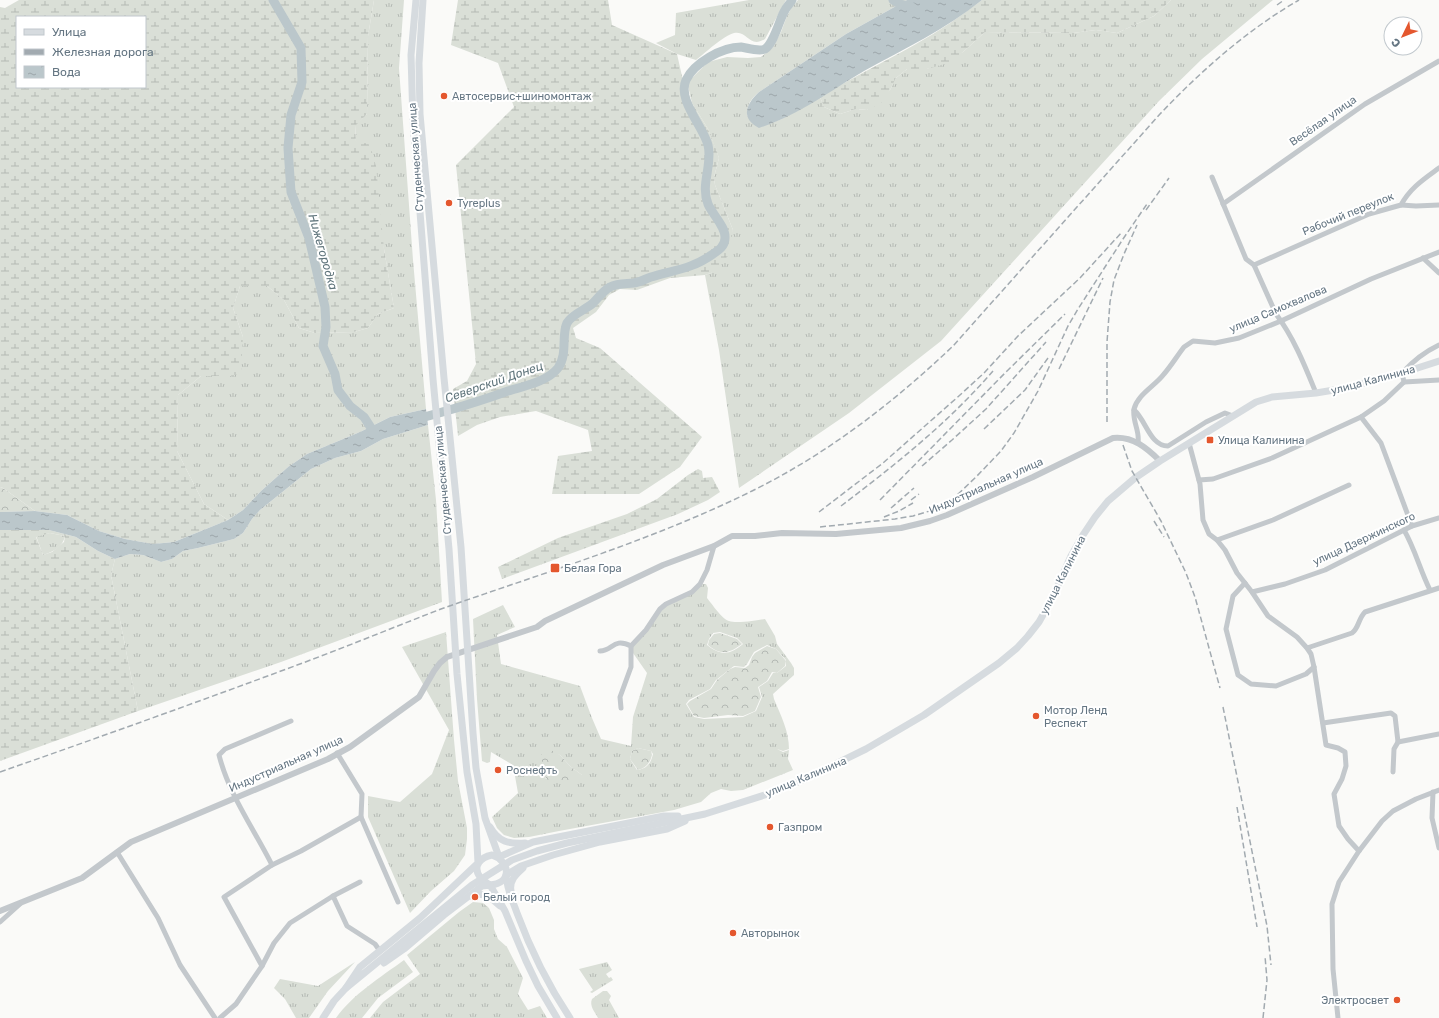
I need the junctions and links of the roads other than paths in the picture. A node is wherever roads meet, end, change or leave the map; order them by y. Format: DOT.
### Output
graph roads {
  1 [pos="416,0"];
  2 [pos="423,0"];
  3 [pos="1439,61"];
  4 [pos="1439,168"];
  5 [pos="1212,177"];
  6 [pos="1223,204"];
  7 [pos="1401,205"];
  8 [pos="1439,205"];
  9 [pos="1439,252"];
  10 [pos="1423,258"];
  11 [pos="1254,265"];
  12 [pos="1439,273"];
  13 [pos="1281,321"];
  14 [pos="1439,345"];
  15 [pos="1439,361"];
  16 [pos="1402,373"];
  17 [pos="1439,380"];
  18 [pos="1404,382"];
  19 [pos="1316,393"];
  20 [pos="1134,410"];
  21 [pos="1234,416"];
  22 [pos="1361,417"];
  23 [pos="1138,442"];
  24 [pos="1189,443"];
  25 [pos="1160,461"];
  26 [pos="1199,480"];
  27 [pos="1350,485"];
  28 [pos="1439,518"];
  29 [pos="1412,526"];
  30 [pos="1404,530"];
  31 [pos="1217,540"];
  32 [pos="714,546"];
  33 [pos="1244,583"];
  34 [pos="1439,588"];
  35 [pos="1430,590"];
  36 [pos="1252,592"];
  37 [pos="632,646"];
  38 [pos="1308,648"];
  39 [pos="600,651"];
  40 [pos="1314,668"];
  41 [pos="621,708"];
  42 [pos="291,721"];
  43 [pos="1323,723"];
  44 [pos="1439,734"];
  45 [pos="1398,742"];
  46 [pos="338,754"];
  47 [pos="1393,772"];
  48 [pos="1439,790"];
  49 [pos="1433,792"];
  50 [pos="235,798"];
  51 [pos="696,816"];
  52 [pos="361,817"];
  53 [pos="485,818"];
  54 [pos="533,842"];
  55 [pos="1439,848"];
  56 [pos="1359,851"];
  57 [pos="117,852"];
  58 [pos="553,855"];
  59 [pos="498,857"];
  60 [pos="478,863"];
  61 [pos="272,865"];
  62 [pos="506,875"];
  63 [pos="360,882"];
  64 [pos="490,885"];
  65 [pos="333,896"];
  66 [pos="468,896"];
  67 [pos="22,902"];
  68 [pos="398,902"];
  69 [pos="515,907"];
  70 [pos="0,911"];
  71 [pos="505,911"];
  72 [pos="0,922"];
  73 [pos="380,951"];
  74 [pos="535,956"];
  75 [pos="526,960"];
  76 [pos="262,966"];
  77 [pos="346,988"];
  78 [pos="215,1018"];
  79 [pos="220,1018"];
  80 [pos="323,1018"];
  81 [pos="557,1018"];
  82 [pos="570,1018"];
  83 [pos="1338,1018"];
  1 -- 60 [label="main road, Студенческая улица"];
  2 -- 53 [label="main road, Студенческая улица"];
  3 -- 6 [label="street, Весёлая улица"];
  4 -- 7 [label="street, Рабочий переулок"];
  5 -- 6 [label="street"];
  6 -- 11 [label="street"];
  7 -- 8 [label="street"];
  7 -- 11 [label="street, Рабочий переулок"];
  9 -- 10 [label="street, улица Самохвалова"];
  10 -- 12 [label="street"];
  10 -- 13 [label="street, улица Самохвалова"];
  11 -- 13 [label="street"];
  13 -- 19 [label="street"];
  13 -- 20 [label="street, улица Самохвалова"];
  14 -- 16 [label="street"];
  15 -- 16 [label="main road, улица Калинина"];
  16 -- 18 [label="street"];
  16 -- 19 [label="main road, улица Калинина"];
  17 -- 18 [label="street"];
  18 -- 22 [label="street"];
  19 -- 21 [label="main road, улица Калинина"];
  20 -- 21 [label="street"];
  20 -- 23 [label="street"];
  21 -- 24 [label="main road, улица Калинина"];
  22 -- 26 [label="street"];
  22 -- 29 [label="street"];
  23 -- 25 [label="street, Индустриальная улица"];
  23 -- 32 [label="street, Индустриальная улица"];
  24 -- 25 [label="main road, улица Калинина"];
  24 -- 26 [label="street"];
  25 -- 51 [label="main road, улица Калинина"];
  26 -- 31 [label="street"];
  27 -- 31 [label="street"];
  28 -- 29 [label="street, улица Дзержинского"];
  29 -- 30 [label="street, улица Дзержинского"];
  30 -- 35 [label="street"];
  30 -- 36 [label="street, улица Дзержинского"];
  31 -- 33 [label="street"];
  32 -- 37 [label="street"];
  32 -- 46 [label="street, Индустриальная улица"];
  33 -- 36 [label="street"];
  33 -- 40 [label="street"];
  34 -- 35 [label="street"];
  35 -- 38 [label="street"];
  36 -- 38 [label="street"];
  37 -- 39 [label="street"];
  37 -- 41 [label="street"];
  38 -- 40 [label="street"];
  40 -- 43 [label="street"];
  42 -- 50 [label="street"];
  43 -- 45 [label="street"];
  43 -- 56 [label="street"];
  44 -- 45 [label="street"];
  45 -- 47 [label="street"];
  46 -- 50 [label="street, Индустриальная улица"];
  46 -- 52 [label="street"];
  48 -- 49 [label="street"];
  49 -- 55 [label="street"];
  49 -- 56 [label="street"];
  50 -- 57 [label="street, Индустриальная улица"];
  50 -- 61 [label="street"];
  51 -- 54 [label="main road"];
  51 -- 58 [label="main road"];
  51 -- 77 [label="main road"];
  52 -- 61 [label="street"];
  52 -- 68 [label="street"];
  53 -- 54 [label="main road"];
  53 -- 59 [label="main road, Студенческая улица"];
  54 -- 59 [label="main road"];
  56 -- 83 [label="street"];
  57 -- 67 [label="street, Индустриальная улица"];
  57 -- 78 [label="street"];
  58 -- 62 [label="main road"];
  58 -- 69 [label="main road"];
  59 -- 60 [label="main road"];
  59 -- 62 [label="main road"];
  60 -- 64 [label="main road"];
  60 -- 73 [label="main road"];
  61 -- 76 [label="street"];
  62 -- 64 [label="main road"];
  62 -- 69 [label="main road"];
  63 -- 65 [label="street"];
  64 -- 66 [label="main road"];
  64 -- 71 [label="main road"];
  65 -- 73 [label="street"];
  65 -- 76 [label="street"];
  66 -- 71 [label="main road"];
  66 -- 77 [label="main road"];
  67 -- 70 [label="street, Индустриальная улица"];
  67 -- 72 [label="street"];
  69 -- 74 [label="main road"];
  71 -- 75 [label="main road"];
  73 -- 77 [label="main road"];
  74 -- 75 [label="main road"];
  74 -- 82 [label="main road"];
  75 -- 81 [label="main road"];
  76 -- 79 [label="street"];
  77 -- 80 [label="main road"];
}
